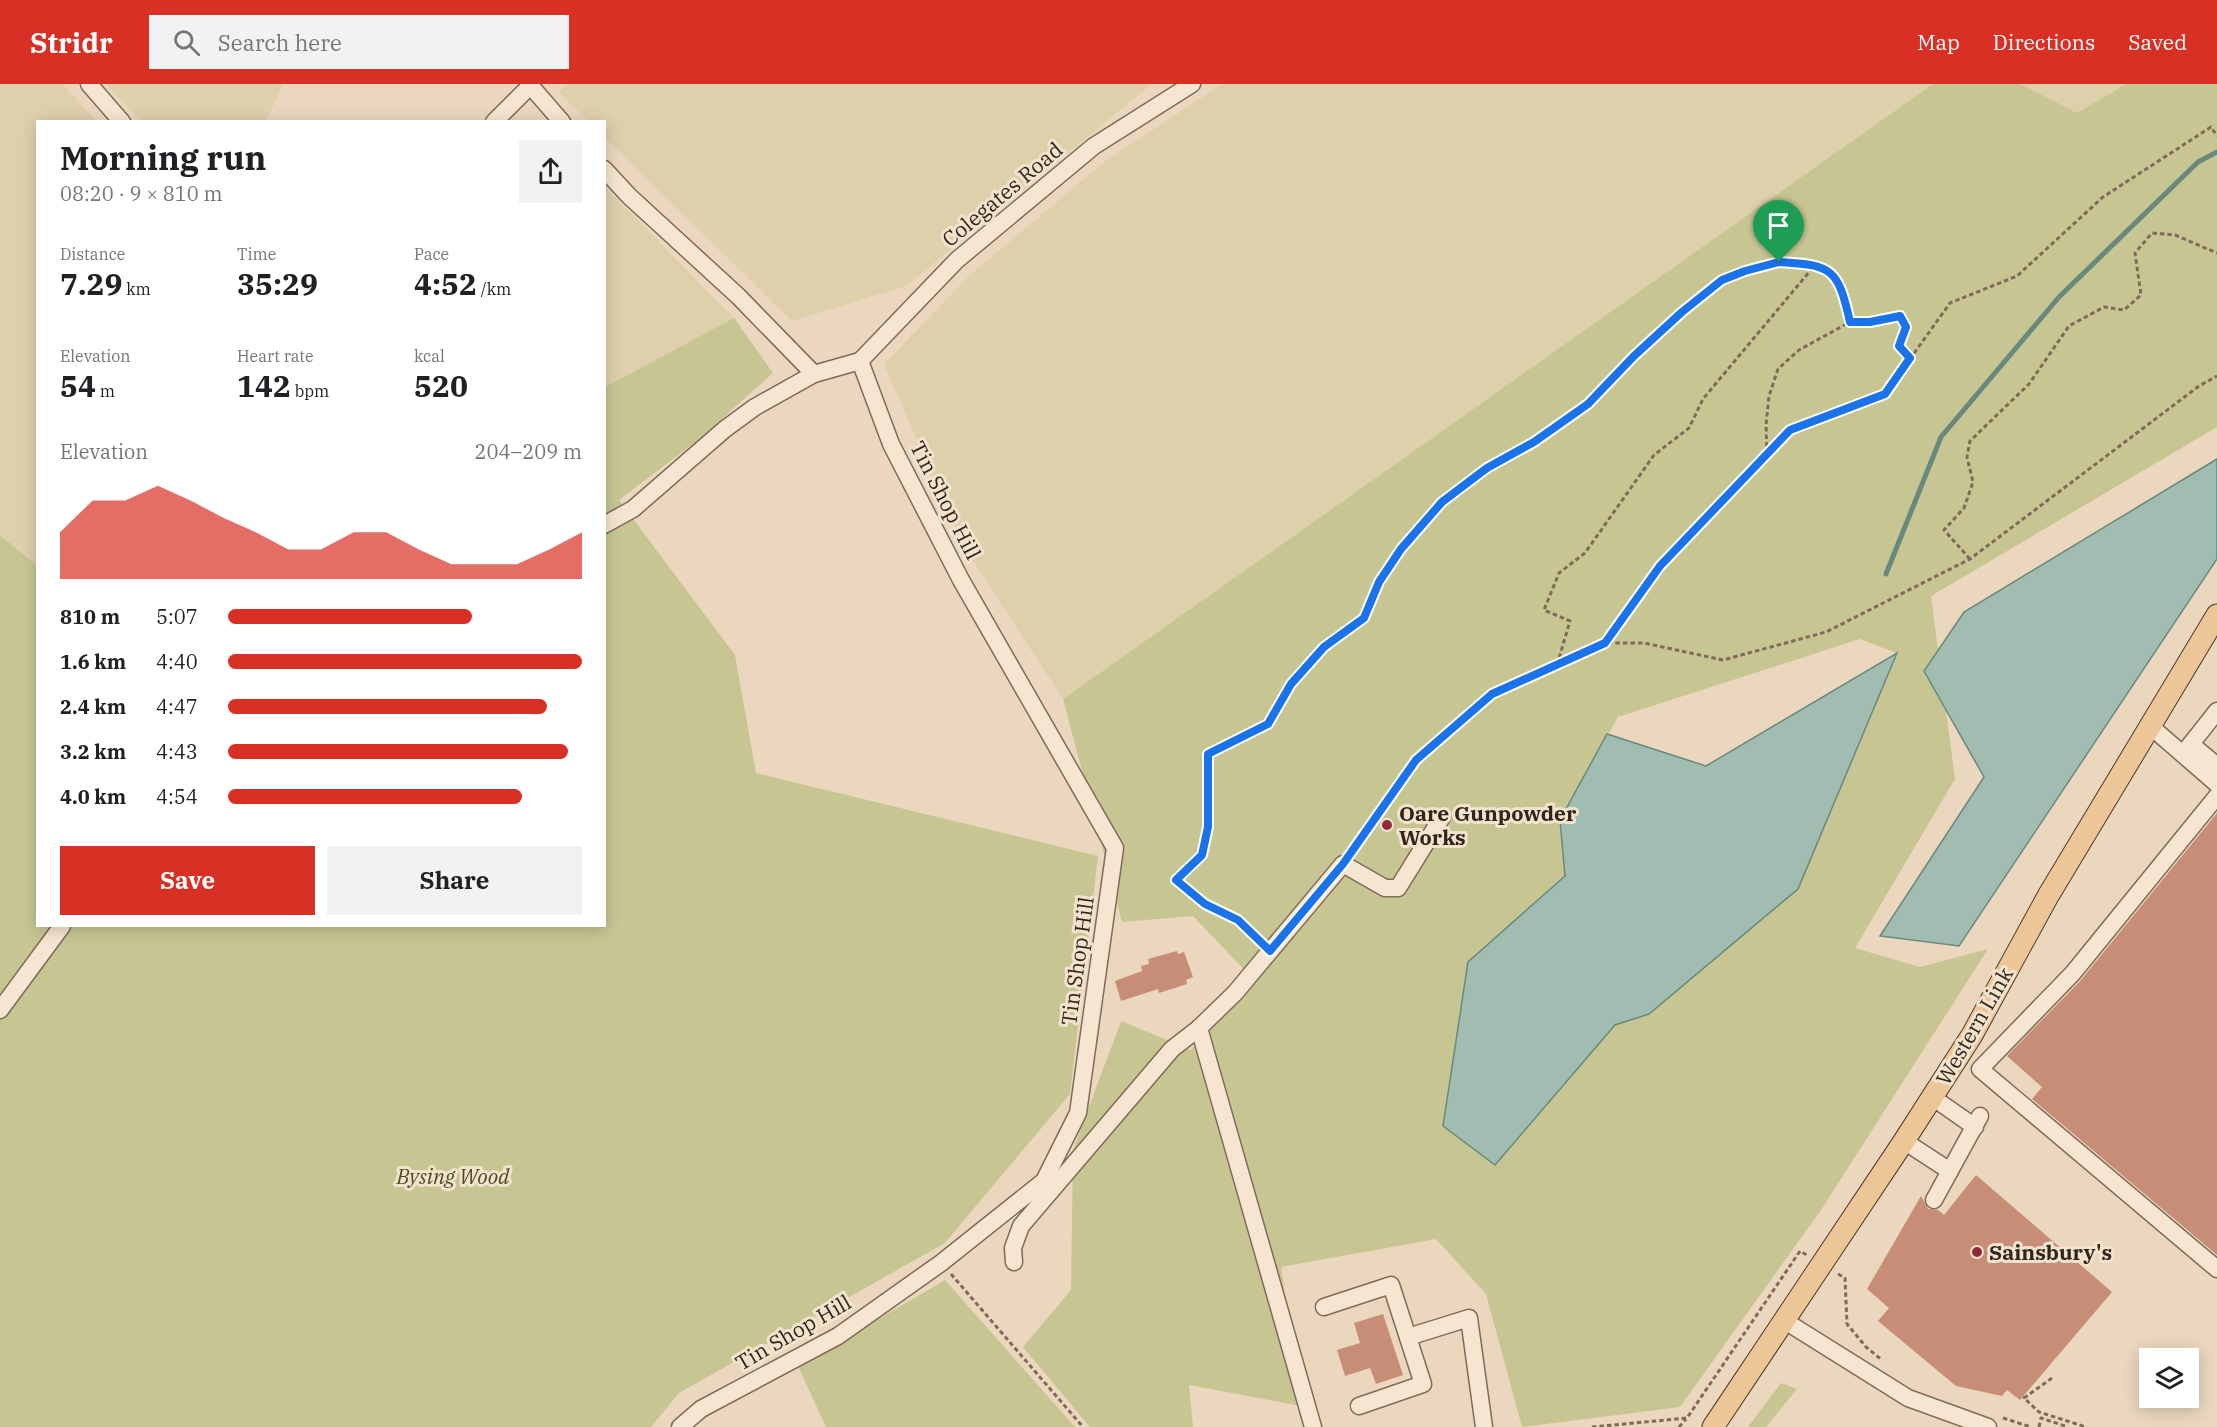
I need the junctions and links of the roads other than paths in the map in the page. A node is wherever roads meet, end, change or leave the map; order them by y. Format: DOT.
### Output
graph roads {
  1 [pos="89,84"];
  2 [pos="1192,84"];
  3 [pos="529,85"];
  4 [pos="120,120"];
  5 [pos="496,120"];
  6 [pos="560,120"];
  7 [pos="606,171"];
  8 [pos="860,361"];
  9 [pos="814,374"];
  10 [pos="606,524"];
  11 [pos="2217,615"];
  12 [pos="2217,711"];
  13 [pos="2150,725"];
  14 [pos="2187,749"];
  15 [pos="2217,766"];
  16 [pos="2217,784"];
  17 [pos="2217,796"];
  18 [pos="1442,817"];
  19 [pos="61,927"];
  20 [pos="0,1010"];
  21 [pos="1198,1028"];
  22 [pos="1932,1097"];
  23 [pos="1904,1141"];
  24 [pos="1950,1171"];
  25 [pos="1934,1200"];
  26 [pos="1014,1262"];
  27 [pos="2217,1269"];
  28 [pos="1324,1307"];
  29 [pos="1785,1321"];
  30 [pos="1408,1337"];
  31 [pos="1359,1406"];
  32 [pos="1946,1420"];
  33 [pos="1993,1422"];
  34 [pos="680,1427"];
  35 [pos="1313,1427"];
  36 [pos="1484,1427"];
  37 [pos="1713,1427"];
  1 -- 4 [label="street"];
  2 -- 8 [label="street, Colegates Road"];
  3 -- 5 [label="street"];
  3 -- 6 [label="street"];
  7 -- 9 [label="street"];
  8 -- 9 [label="street"];
  8 -- 34 [label="street, Tin Shop Hill"];
  9 -- 10 [label="street"];
  11 -- 13 [label="main road, Western Link"];
  12 -- 14 [label="street"];
  13 -- 14 [label="street"];
  13 -- 22 [label="main road, Western Link"];
  14 -- 15 [label="street"];
  14 -- 16 [label="street"];
  17 -- 27 [label="street"];
  18 -- 21 [label="street"];
  19 -- 20 [label="street"];
  21 -- 26 [label="street"];
  21 -- 35 [label="street"];
  22 -- 23 [label="main road, Western Link"];
  22 -- 24 [label="street"];
  23 -- 24 [label="street"];
  23 -- 29 [label="main road, Western Link"];
  24 -- 25 [label="street"];
  28 -- 30 [label="street"];
  29 -- 32 [label="street"];
  29 -- 37 [label="main road, Western Link"];
  30 -- 31 [label="street"];
  30 -- 36 [label="street"];
  32 -- 33 [label="street"];
}
